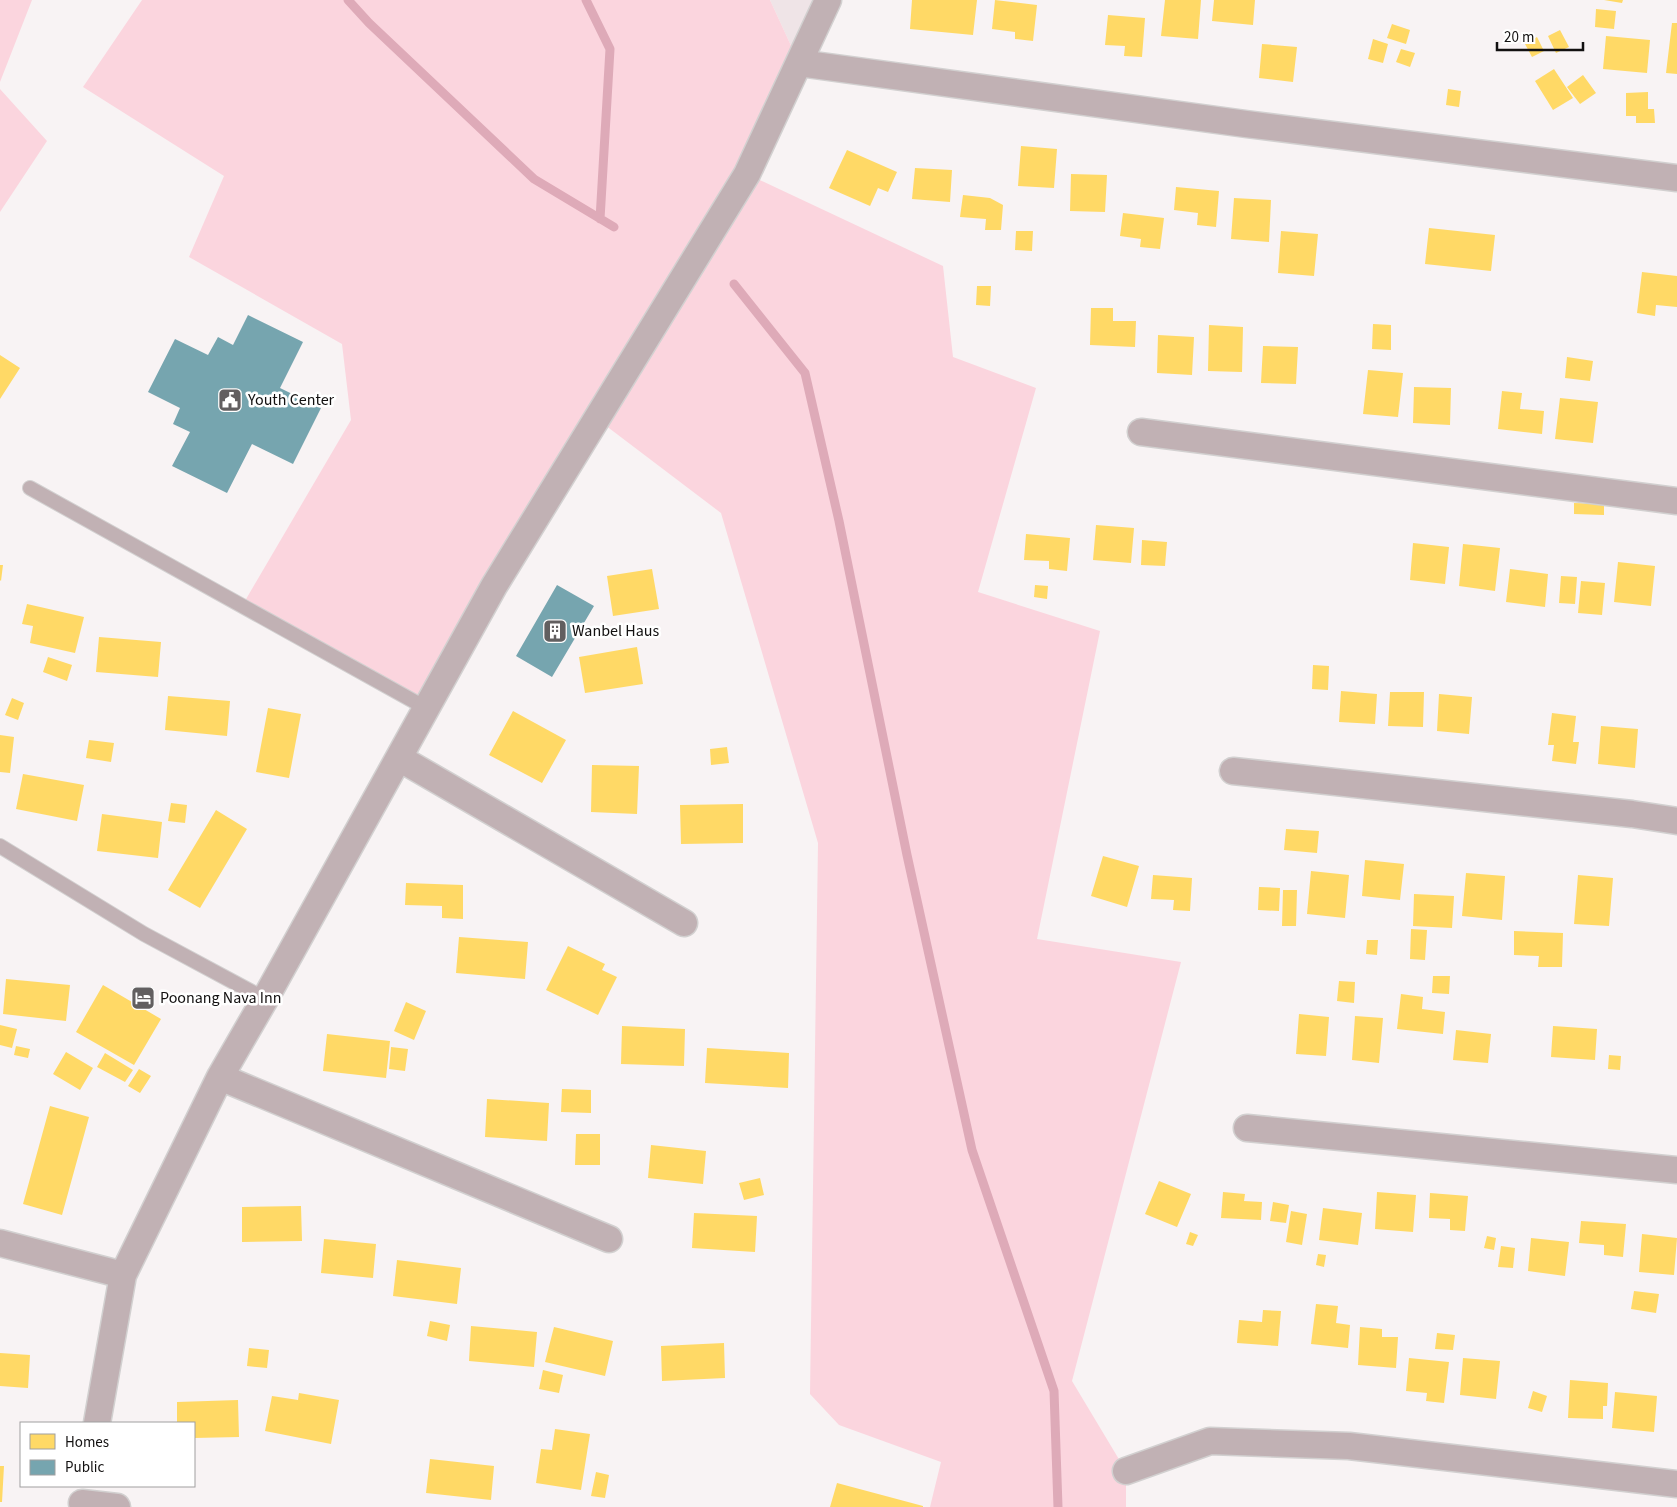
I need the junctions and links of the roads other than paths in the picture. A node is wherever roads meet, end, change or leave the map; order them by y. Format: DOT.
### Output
graph roads {
  1 [pos="828,0"];
  2 [pos="799,63"];
  3 [pos="1677,178"];
  4 [pos="1141,432"];
  5 [pos="30,488"];
  6 [pos="1677,501"];
  7 [pos="426,708"];
  8 [pos="399,758"];
  9 [pos="1233,771"];
  10 [pos="1677,822"];
  11 [pos="0,846"];
  12 [pos="684,923"];
  13 [pos="265,999"];
  14 [pos="220,1077"];
  15 [pos="1247,1128"];
  16 [pos="1677,1170"];
  17 [pos="609,1239"];
  18 [pos="0,1243"];
  19 [pos="123,1275"];
  20 [pos="97,1422"];
  21 [pos="1126,1471"];
  22 [pos="1677,1484"];
  23 [pos="82,1498"];
  24 [pos="117,1507"];
  1 -- 2 [label="street"];
  2 -- 3 [label="street"];
  2 -- 7 [label="street"];
  4 -- 6 [label="street"];
  5 -- 7 [label="lane"];
  7 -- 8 [label="street"];
  8 -- 12 [label="street"];
  8 -- 13 [label="street"];
  9 -- 10 [label="street"];
  11 -- 13 [label="lane"];
  13 -- 14 [label="street"];
  14 -- 17 [label="street"];
  14 -- 19 [label="street"];
  15 -- 16 [label="street"];
  18 -- 19 [label="street"];
  19 -- 20 [label="street"];
  21 -- 22 [label="street"];
  23 -- 24 [label="street"];
}
